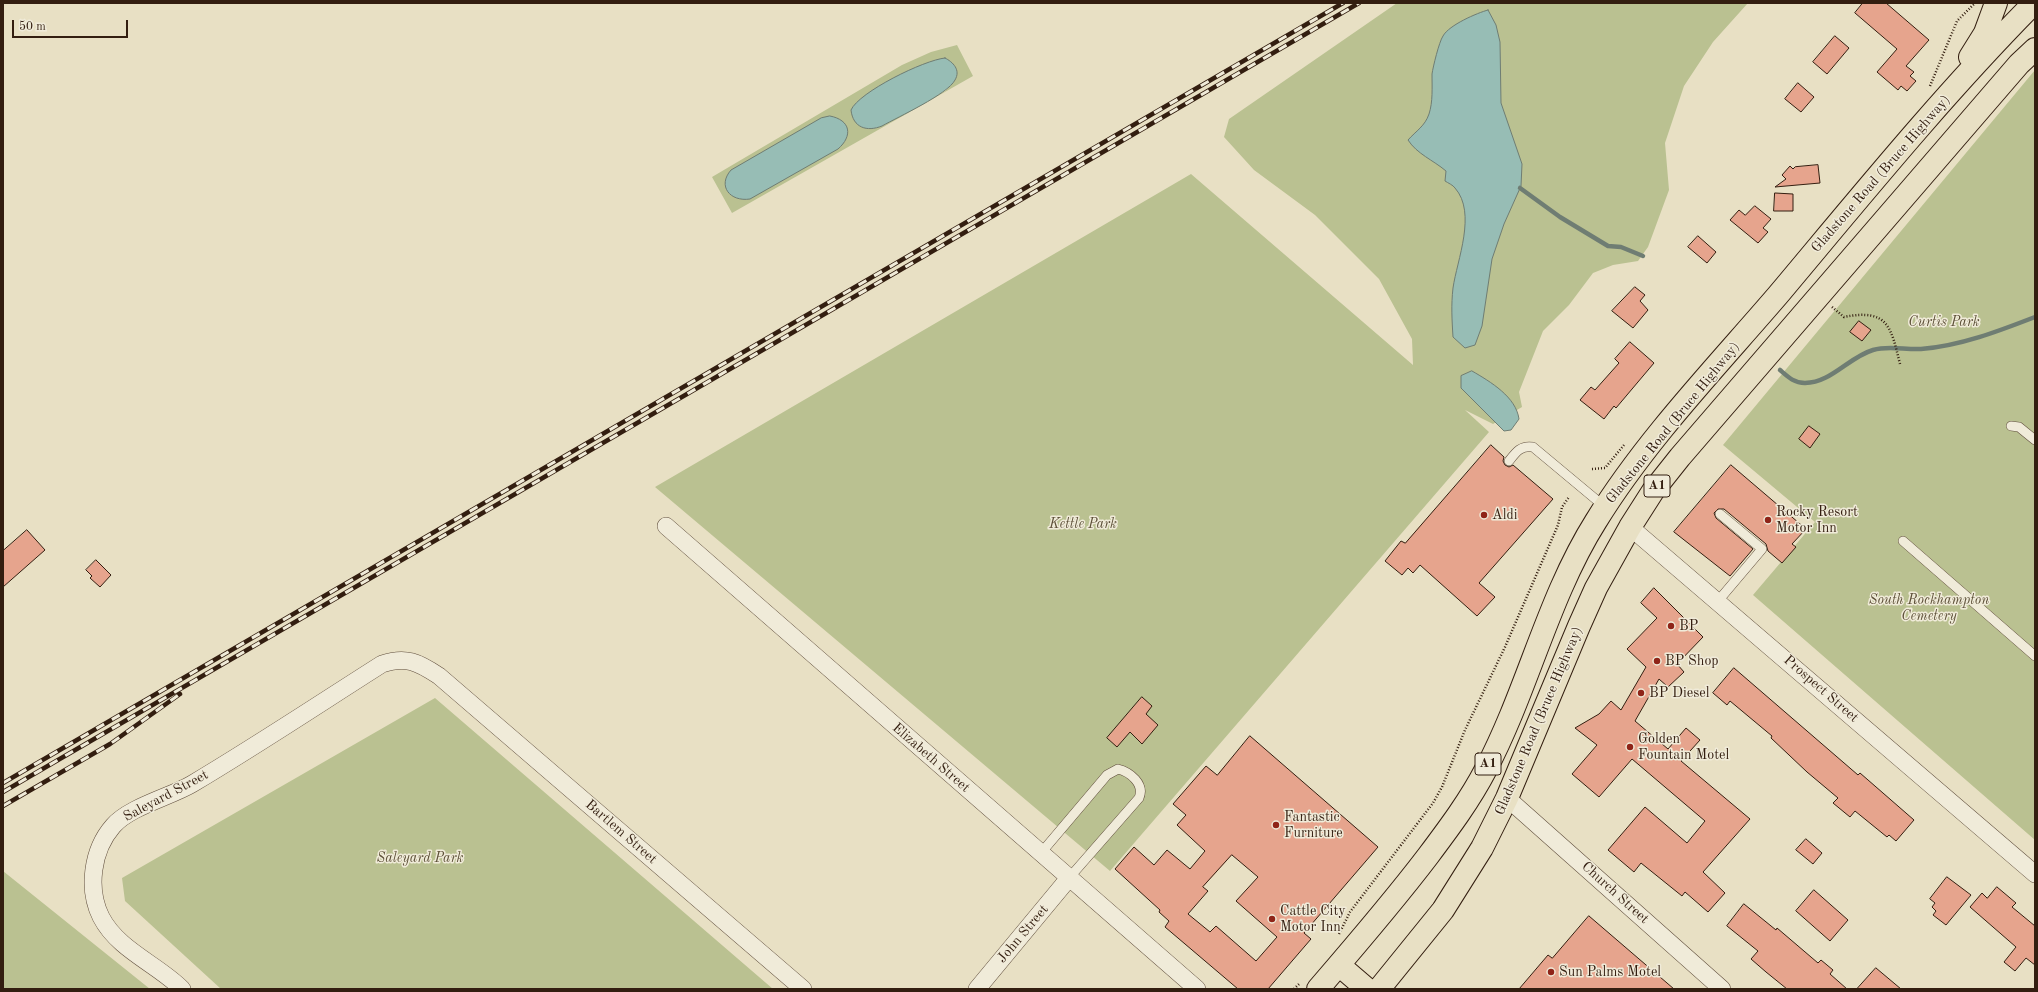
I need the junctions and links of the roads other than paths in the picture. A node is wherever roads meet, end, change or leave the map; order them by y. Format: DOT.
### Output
graph roads {
  1 [pos="1996,3"];
  2 [pos="2034,3"];
  3 [pos="2035,49"];
  4 [pos="1946,98"];
  5 [pos="2011,426"];
  6 [pos="2035,440"];
  7 [pos="1509,461"];
  8 [pos="1605,507"];
  9 [pos="1720,514"];
  10 [pos="666,526"];
  11 [pos="1630,526"];
  12 [pos="1902,541"];
  13 [pos="1718,601"];
  14 [pos="2035,656"];
  15 [pos="439,676"];
  16 [pos="1507,798"];
  17 [pos="1041,853"];
  18 [pos="2035,874"];
  19 [pos="1069,878"];
  20 [pos="1339,965"];
  21 [pos="1311,983"];
  22 [pos="182,989"];
  23 [pos="803,989"];
  24 [pos="977,989"];
  25 [pos="1197,989"];
  26 [pos="1367,989"];
  27 [pos="1379,989"];
  28 [pos="1722,989"];
  1 -- 4 [label="highway"];
  2 -- 4 [label="highway, Gladstone Road (Bruce Highway) / A1"];
  3 -- 11 [label="highway, Gladstone Road (Bruce Highway) / A1"];
  4 -- 8 [label="highway, Gladstone Road (Bruce Highway) / A1"];
  5 -- 6 [label="lane"];
  7 -- 8 [label="lane"];
  8 -- 11 [label="highway, Prospect Street"];
  8 -- 20 [label="highway, Gladstone Road (Bruce Highway) / A1"];
  9 -- 13 [label="lane"];
  10 -- 17 [label="street, Elizabeth Street"];
  11 -- 13 [label="street, Prospect Street"];
  11 -- 16 [label="highway, Gladstone Road (Bruce Highway) / A1"];
  12 -- 14 [label="lane"];
  13 -- 18 [label="street, Prospect Street"];
  15 -- 22 [label="street, Saleyard Street"];
  15 -- 23 [label="street, Bartlem Street"];
  16 -- 27 [label="highway, Gladstone Road (Bruce Highway) / A1"];
  16 -- 28 [label="street, Church Street"];
  17 -- 19 [label="street, Elizabeth Street"];
  17 -- 19 [label="lane"];
  19 -- 24 [label="street, John Street"];
  19 -- 25 [label="street, Elizabeth Street"];
  20 -- 21 [label="highway, Gladstone Road (Bruce Highway) / A1"];
  20 -- 26 [label="highway"];
}
